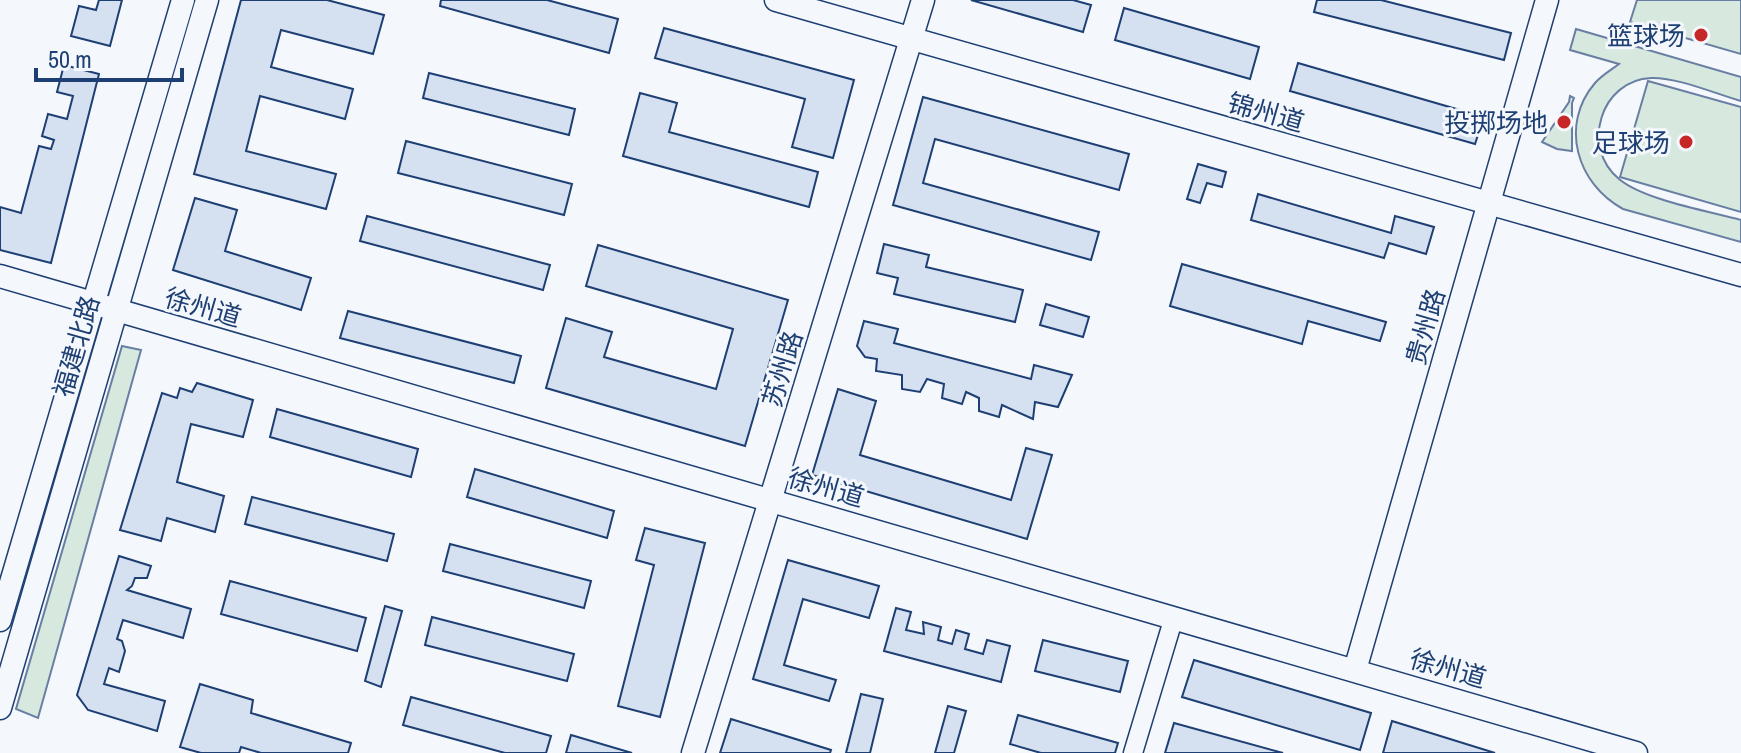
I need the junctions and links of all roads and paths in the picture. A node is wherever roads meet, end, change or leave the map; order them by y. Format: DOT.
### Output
graph roads {
  1 [pos="183,0"];
  2 [pos="207,0"];
  3 [pos="776,0"];
  4 [pos="923,0"];
  5 [pos="1547,0"];
  6 [pos="911,39"];
  7 [pos="1489,206"];
  8 [pos="1741,275"];
  9 [pos="0,276"];
  10 [pos="105,307"];
  11 [pos="772,500"];
  12 [pos="1174,617"];
  13 [pos="0,620"];
  14 [pos="1355,670"];
  15 [pos="0,708"];
  16 [pos="693,753"];
  17 [pos="1133,753"];
  18 [pos="1636,753"];
  1 -- 10 [label="street, 福建北路"];
  2 -- 10 [label="street, 福建北路"];
  3 -- 6 [label="street, 锦州道"];
  4 -- 6 [label="street, 苏州路"];
  5 -- 7 [label="street, 贵州路"];
  6 -- 7 [label="street, 锦州道"];
  6 -- 11 [label="street, 苏州路"];
  7 -- 8 [label="street, 锦州道"];
  7 -- 14 [label="street, 贵州路"];
  9 -- 10 [label="street, 徐州道"];
  10 -- 11 [label="street, 徐州道"];
  10 -- 13 [label="street, 福建北路"];
  10 -- 15 [label="street, 福建北路"];
  11 -- 12 [label="street, 徐州道"];
  11 -- 16 [label="street, 苏州路"];
  12 -- 14 [label="street, 徐州道"];
  12 -- 17 [label="street"];
  14 -- 18 [label="street, 徐州道"];
}
